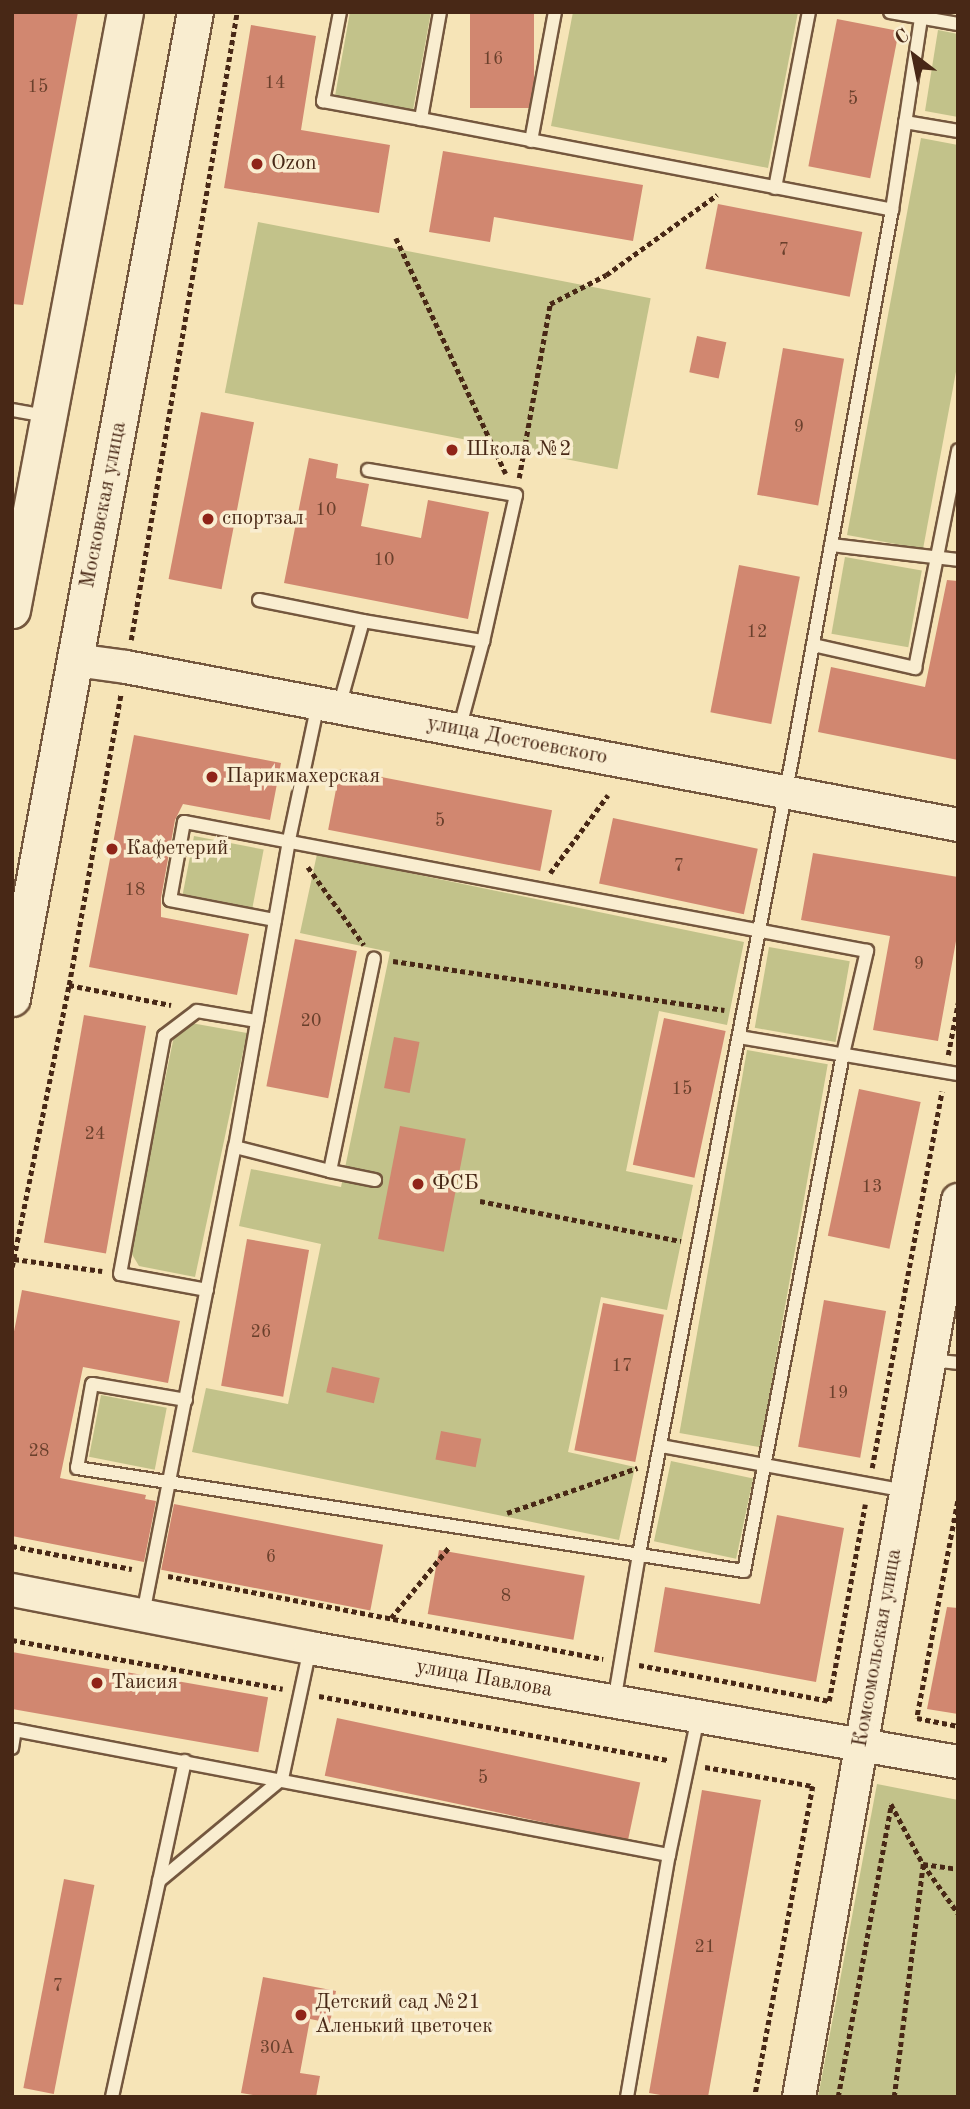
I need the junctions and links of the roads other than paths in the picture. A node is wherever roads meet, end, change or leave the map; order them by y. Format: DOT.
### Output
graph roads {
  1 [pos="125,12"];
  2 [pos="195,12"];
  3 [pos="340,12"];
  4 [pos="440,12"];
  5 [pos="555,12"];
  6 [pos="809,12"];
  7 [pos="890,12"];
  8 [pos="921,15"];
  9 [pos="958,24"];
  10 [pos="421,119"];
  11 [pos="905,122"];
  12 [pos="958,131"];
  13 [pos="531,141"];
  14 [pos="775,188"];
  15 [pos="892,210"];
  16 [pos="12,410"];
  17 [pos="48,416"];
  18 [pos="958,450"];
  19 [pos="368,470"];
  20 [pos="831,545"];
  21 [pos="937,557"];
  22 [pos="958,560"];
  23 [pos="259,600"];
  24 [pos="12,610"];
  25 [pos="363,621"];
  26 [pos="483,641"];
  27 [pos="813,645"];
  28 [pos="75,660"];
  29 [pos="328,705"];
  30 [pos="459,730"];
  31 [pos="786,792"];
  32 [pos="958,825"];
  33 [pos="289,840"];
  34 [pos="275,920"];
  35 [pos="759,932"];
  36 [pos="374,958"];
  37 [pos="12,998"];
  38 [pos="257,1021"];
  39 [pos="739,1037"];
  40 [pos="843,1054"];
  41 [pos="951,1073"];
  42 [pos="235,1147"];
  43 [pos="330,1171"];
  44 [pos="375,1180"];
  45 [pos="958,1200"];
  46 [pos="207,1290"];
  47 [pos="944,1361"];
  48 [pos="186,1400"];
  49 [pos="661,1446"];
  50 [pos="764,1464"];
  51 [pos="170,1481"];
  52 [pos="906,1491"];
  53 [pos="639,1554"];
  54 [pos="12,1590"];
  55 [pos="143,1614"];
  56 [pos="310,1648"];
  57 [pos="614,1703"];
  58 [pos="698,1717"];
  59 [pos="861,1746"];
  60 [pos="12,1748"];
  61 [pos="185,1761"];
  62 [pos="958,1762"];
  63 [pos="282,1779"];
  64 [pos="669,1855"];
  65 [pos="159,1881"];
  66 [pos="112,2097"];
  67 [pos="627,2097"];
  68 [pos="799,2097"];
  1 -- 17 [label="main road"];
  2 -- 28 [label="main road, Московская улица"];
  3 -- 10 [label="lane"];
  4 -- 10 [label="lane"];
  5 -- 13 [label="lane"];
  6 -- 14 [label="lane"];
  7 -- 8 [label="lane"];
  8 -- 9 [label="lane"];
  8 -- 11 [label="lane"];
  10 -- 13 [label="lane"];
  11 -- 12 [label="lane"];
  11 -- 15 [label="lane"];
  13 -- 14 [label="lane"];
  14 -- 15 [label="lane"];
  15 -- 20 [label="lane"];
  16 -- 17 [label="lane"];
  17 -- 24 [label="main road"];
  18 -- 21 [label="lane"];
  19 -- 26 [label="lane"];
  20 -- 21 [label="lane"];
  20 -- 27 [label="lane"];
  21 -- 22 [label="lane"];
  21 -- 27 [label="lane"];
  23 -- 25 [label="lane"];
  25 -- 26 [label="lane"];
  25 -- 29 [label="lane"];
  26 -- 30 [label="lane"];
  27 -- 31 [label="lane"];
  28 -- 29 [label="street, улица Достоевского"];
  28 -- 37 [label="main road, Московская улица"];
  29 -- 30 [label="street, улица Достоевского"];
  29 -- 33 [label="lane"];
  30 -- 31 [label="street, улица Достоевского"];
  31 -- 32 [label="street, улица Достоевского"];
  31 -- 35 [label="lane"];
  33 -- 34 [label="lane"];
  33 -- 34 [label="lane"];
  33 -- 35 [label="lane"];
  34 -- 38 [label="lane"];
  35 -- 39 [label="lane"];
  35 -- 40 [label="lane"];
  36 -- 43 [label="lane"];
  38 -- 42 [label="lane"];
  38 -- 46 [label="lane"];
  39 -- 40 [label="lane"];
  39 -- 49 [label="lane"];
  40 -- 41 [label="lane"];
  40 -- 50 [label="lane"];
  42 -- 43 [label="lane"];
  42 -- 46 [label="lane"];
  43 -- 44 [label="lane"];
  45 -- 47 [label="street, Комсомольская улица"];
  46 -- 48 [label="lane"];
  47 -- 52 [label="street, Комсомольская улица"];
  48 -- 51 [label="lane"];
  48 -- 51 [label="lane"];
  49 -- 50 [label="lane"];
  49 -- 53 [label="lane"];
  50 -- 52 [label="lane"];
  50 -- 53 [label="lane"];
  51 -- 53 [label="lane"];
  51 -- 55 [label="lane"];
  52 -- 59 [label="street, Комсомольская улица"];
  53 -- 57 [label="lane"];
  54 -- 55 [label="street, улица Павлова"];
  55 -- 56 [label="street, улица Павлова"];
  56 -- 57 [label="street, улица Павлова"];
  56 -- 63 [label="lane"];
  57 -- 58 [label="street, улица Павлова"];
  58 -- 59 [label="street, улица Павлова"];
  58 -- 64 [label="lane"];
  59 -- 62 [label="street, улица Павлова"];
  59 -- 68 [label="street, Комсомольская улица"];
  60 -- 61 [label="lane"];
  61 -- 63 [label="lane"];
  61 -- 65 [label="lane"];
  63 -- 64 [label="lane"];
  63 -- 65 [label="lane"];
  64 -- 67 [label="lane"];
  65 -- 66 [label="lane"];
}
